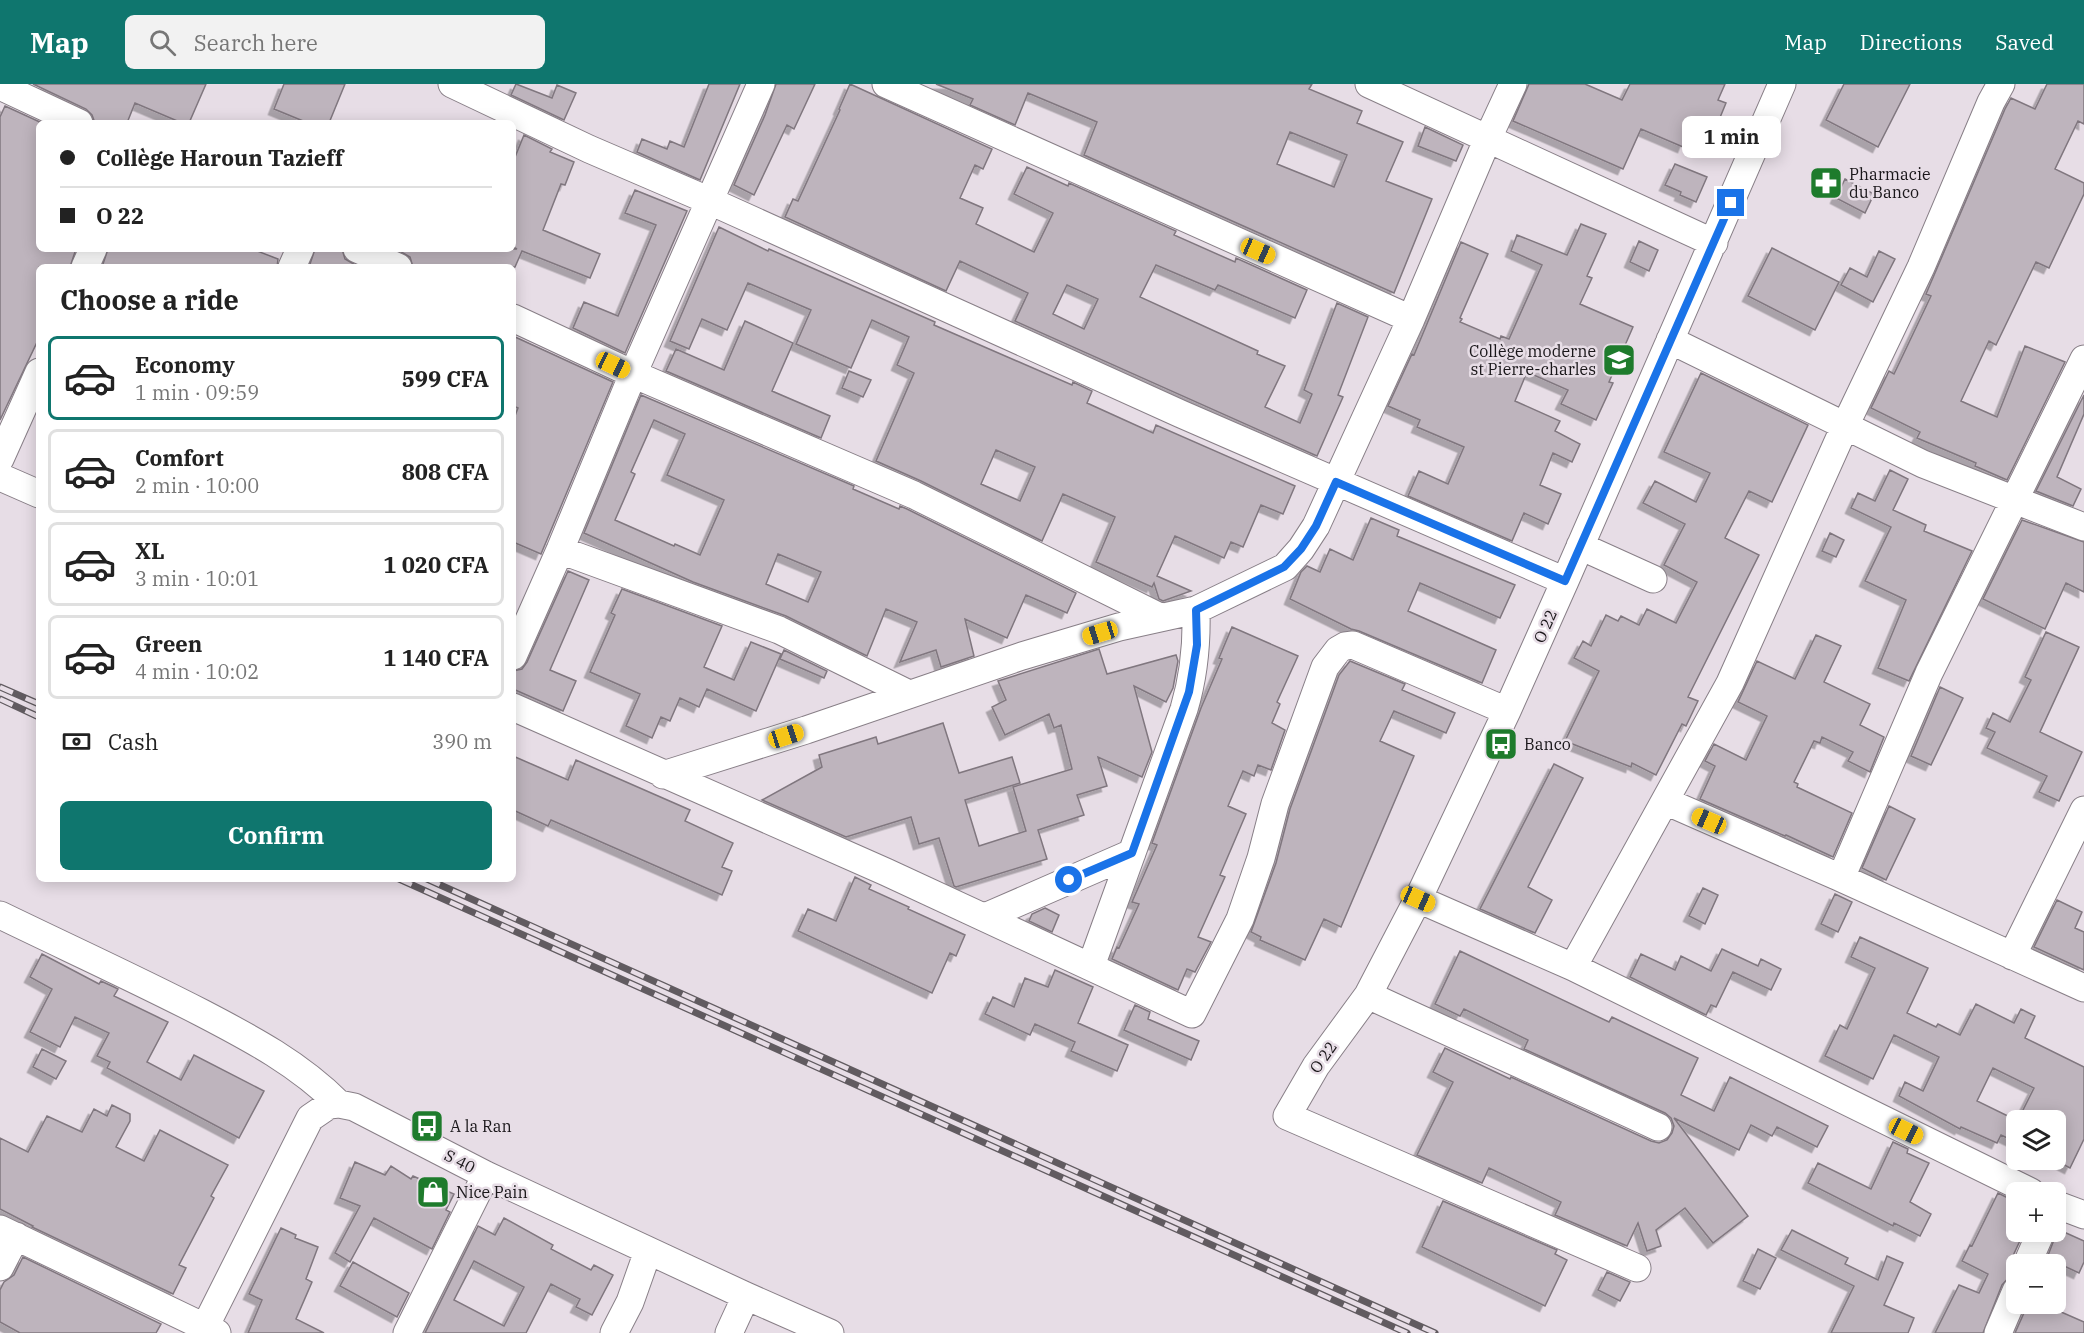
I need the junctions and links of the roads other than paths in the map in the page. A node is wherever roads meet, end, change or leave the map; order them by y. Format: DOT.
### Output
graph roads {
  1 [pos="761,84"];
  2 [pos="886,84"];
  3 [pos="1369,84"];
  4 [pos="1513,84"];
  5 [pos="1782,84"];
  6 [pos="2001,84"];
  7 [pos="0,85"];
  8 [pos="467,87"];
  9 [pos="73,120"];
  10 [pos="1488,138"];
  11 [pos="710,201"];
  12 [pos="1714,243"];
  13 [pos="364,252"];
  14 [pos="391,264"];
  15 [pos="516,319"];
  16 [pos="1411,319"];
  17 [pos="1670,340"];
  18 [pos="2084,359"];
  19 [pos="633,374"];
  20 [pos="36,379"];
  21 [pos="1845,426"];
  22 [pos="0,459"];
  23 [pos="0,477"];
  24 [pos="1336,482"];
  25 [pos="36,493"];
  26 [pos="2014,499"];
  27 [pos="2084,527"];
  28 [pos="1580,546"];
  29 [pos="560,550"];
  30 [pos="1653,579"];
  31 [pos="1565,581"];
  32 [pos="1196,610"];
  33 [pos="1160,617"];
  34 [pos="516,649"];
  35 [pos="909,694"];
  36 [pos="516,708"];
  37 [pos="1507,711"];
  38 [pos="663,775"];
  39 [pos="1665,801"];
  40 [pos="2084,810"];
  41 [pos="1132,853"];
  42 [pos="1841,878"];
  43 [pos="1418,899"];
  44 [pos="0,915"];
  45 [pos="985,917"];
  46 [pos="2012,956"];
  47 [pos="1091,966"];
  48 [pos="1573,967"];
  49 [pos="2084,988"];
  50 [pos="1368,995"];
  51 [pos="339,1104"];
  52 [pos="1658,1127"];
  53 [pos="486,1175"];
  54 [pos="2011,1182"];
  55 [pos="2066,1208"];
  56 [pos="2084,1215"];
  57 [pos="8,1232"];
  58 [pos="648,1251"];
  59 [pos="0,1267"];
  60 [pos="1637,1268"];
  61 [pos="746,1296"];
  62 [pos="2006,1314"];
  63 [pos="208,1331"];
  64 [pos="407,1333"];
  65 [pos="614,1333"];
  66 [pos="729,1333"];
  67 [pos="830,1333"];
  68 [pos="1998,1333"];
  1 -- 11 [label="street"];
  2 -- 16 [label="street"];
  3 -- 10 [label="street"];
  4 -- 10 [label="street"];
  5 -- 12 [label="street, O 22"];
  6 -- 21 [label="street"];
  7 -- 9 [label="street"];
  8 -- 11 [label="street"];
  10 -- 12 [label="street"];
  10 -- 16 [label="street"];
  11 -- 19 [label="street"];
  11 -- 24 [label="street"];
  12 -- 17 [label="street, O 22"];
  13 -- 14 [label="street"];
  15 -- 19 [label="street"];
  16 -- 24 [label="street"];
  17 -- 21 [label="street"];
  17 -- 28 [label="street, O 22"];
  18 -- 26 [label="street"];
  19 -- 29 [label="street"];
  19 -- 33 [label="street"];
  20 -- 22 [label="street"];
  21 -- 26 [label="street"];
  21 -- 39 [label="street"];
  23 -- 25 [label="street"];
  24 -- 31 [label="street"];
  24 -- 32 [label="street"];
  26 -- 27 [label="street"];
  26 -- 42 [label="street"];
  28 -- 30 [label="street"];
  28 -- 31 [label="street, O 22"];
  29 -- 34 [label="street"];
  29 -- 35 [label="street"];
  31 -- 37 [label="street, O 22"];
  32 -- 33 [label="street"];
  32 -- 41 [label="street"];
  33 -- 35 [label="street"];
  35 -- 38 [label="street"];
  36 -- 38 [label="street"];
  37 -- 43 [label="street, O 22"];
  37 -- 47 [label="street"];
  38 -- 45 [label="street"];
  39 -- 42 [label="street"];
  39 -- 48 [label="street"];
  40 -- 46 [label="street"];
  41 -- 45 [label="street"];
  41 -- 47 [label="street"];
  42 -- 46 [label="street"];
  43 -- 48 [label="street"];
  43 -- 50 [label="street, O 22"];
  44 -- 51 [label="street"];
  45 -- 47 [label="street"];
  46 -- 49 [label="street"];
  48 -- 54 [label="street"];
  50 -- 52 [label="street"];
  50 -- 60 [label="street, O 22"];
  51 -- 53 [label="street, S 40"];
  51 -- 63 [label="street"];
  53 -- 58 [label="street, S 40"];
  53 -- 64 [label="street"];
  55 -- 56 [label="street"];
  57 -- 59 [label="street"];
  57 -- 63 [label="street"];
  58 -- 61 [label="street, S 40"];
  58 -- 65 [label="street"];
  61 -- 66 [label="street"];
  61 -- 67 [label="street, S 40"];
  62 -- 68 [label="street"];
}
